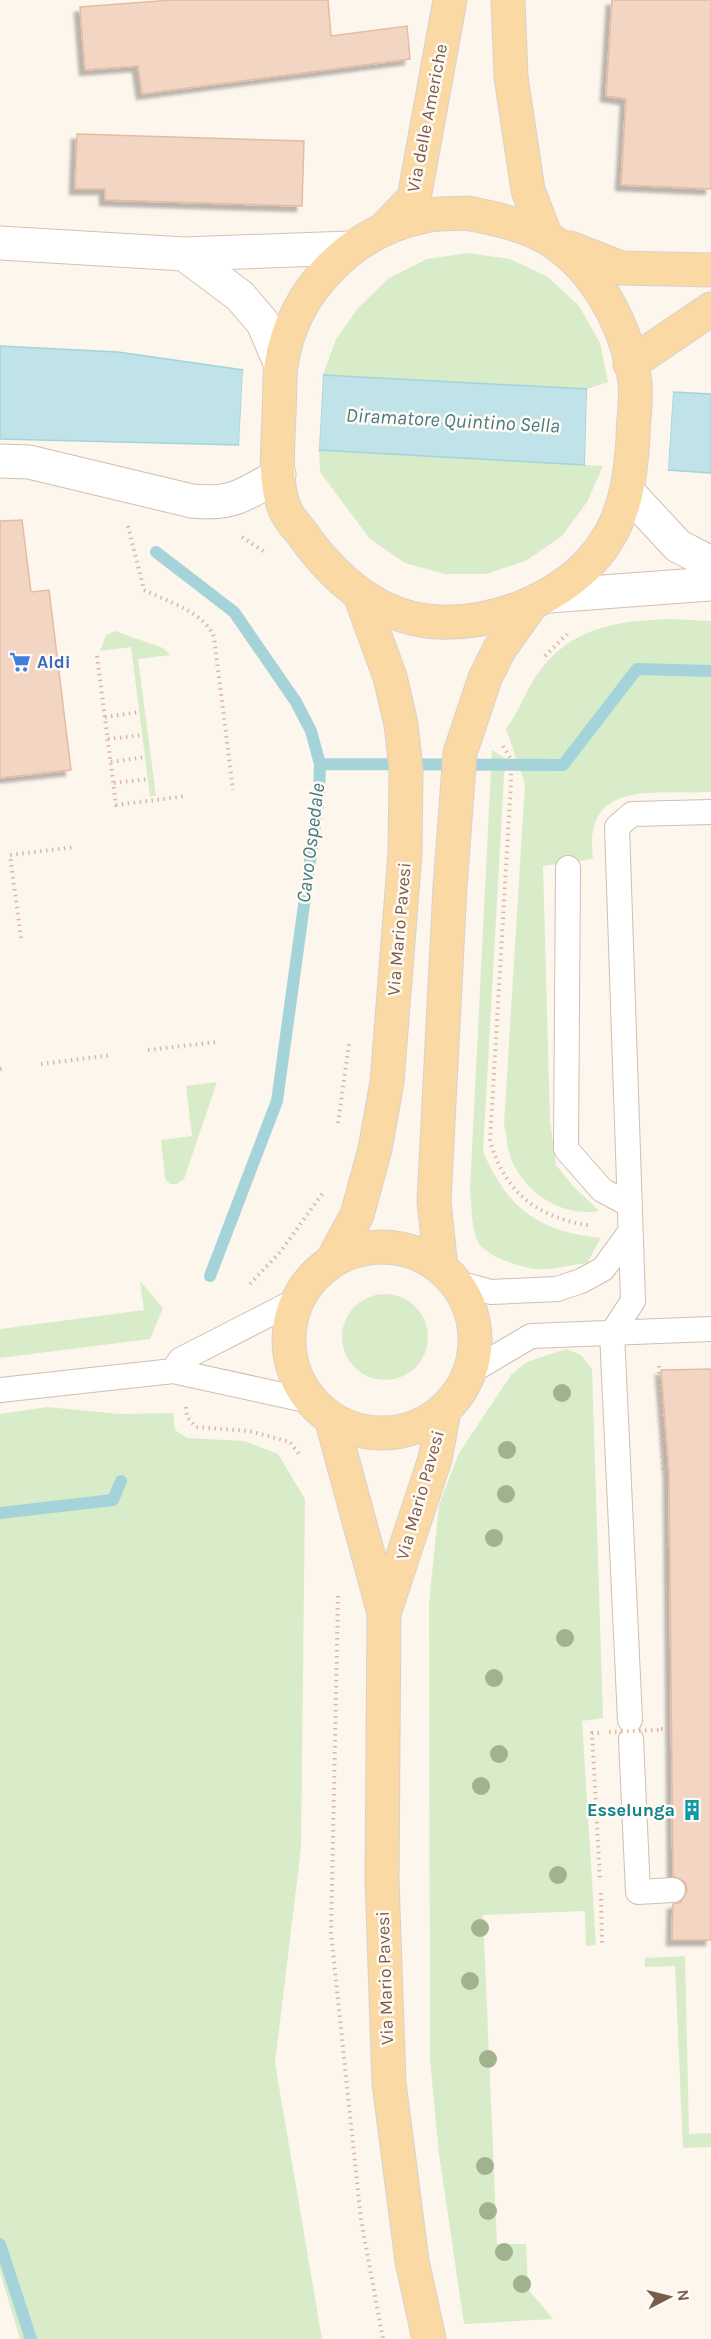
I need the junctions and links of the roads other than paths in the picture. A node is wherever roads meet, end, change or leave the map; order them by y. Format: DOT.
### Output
graph roads {
  1 [pos="450,0"];
  2 [pos="508,0"];
  3 [pos="386,227"];
  4 [pos="550,240"];
  5 [pos="0,243"];
  6 [pos="349,249"];
  7 [pos="184,254"];
  8 [pos="711,270"];
  9 [pos="711,309"];
  10 [pos="281,365"];
  11 [pos="633,374"];
  12 [pos="0,461"];
  13 [pos="278,461"];
  14 [pos="629,479"];
  15 [pos="711,563"];
  16 [pos="711,584"];
  17 [pos="360,595"];
  18 [pos="540,601"];
  19 [pos="711,812"];
  20 [pos="568,868"];
  21 [pos="630,1205"];
  22 [pos="630,1232"];
  23 [pos="332,1261"];
  24 [pos="448,1275"];
  25 [pos="297,1300"];
  26 [pos="711,1329"];
  27 [pos="612,1333"];
  28 [pos="173,1371"];
  29 [pos="470,1372"];
  30 [pos="0,1390"];
  31 [pos="321,1410"];
  32 [pos="444,1411"];
  33 [pos="384,1613"];
  34 [pos="673,1890"];
  35 [pos="429,2339"];
  1 -- 3 [label="main road, Via delle Americhe"];
  2 -- 4 [label="main road"];
  3 -- 4 [label="main road"];
  3 -- 6 [label="main road"];
  4 -- 8 [label="main road"];
  4 -- 11 [label="main road"];
  5 -- 7 [label="street"];
  6 -- 7 [label="street"];
  6 -- 10 [label="main road"];
  7 -- 10 [label="street"];
  9 -- 11 [label="main road"];
  10 -- 13 [label="main road"];
  11 -- 14 [label="main road"];
  12 -- 13 [label="street"];
  13 -- 17 [label="main road"];
  14 -- 15 [label="street"];
  14 -- 18 [label="main road"];
  16 -- 18 [label="street"];
  17 -- 18 [label="main road"];
  17 -- 23 [label="main road, Via Mario Pavesi"];
  18 -- 24 [label="main road"];
  19 -- 21 [label="lane"];
  20 -- 21 [label="lane"];
  21 -- 22 [label="lane"];
  22 -- 24 [label="lane"];
  22 -- 27 [label="lane"];
  23 -- 24 [label="main road"];
  23 -- 25 [label="main road"];
  24 -- 29 [label="main road"];
  25 -- 28 [label="lane"];
  25 -- 31 [label="main road"];
  26 -- 27 [label="lane"];
  27 -- 29 [label="lane"];
  27 -- 34 [label="lane"];
  28 -- 30 [label="lane"];
  28 -- 31 [label="lane"];
  29 -- 32 [label="main road"];
  31 -- 32 [label="main road"];
  31 -- 33 [label="main road, Via Mario Pavesi"];
  32 -- 33 [label="main road, Via Mario Pavesi"];
  33 -- 35 [label="main road, Via Mario Pavesi"];
}
